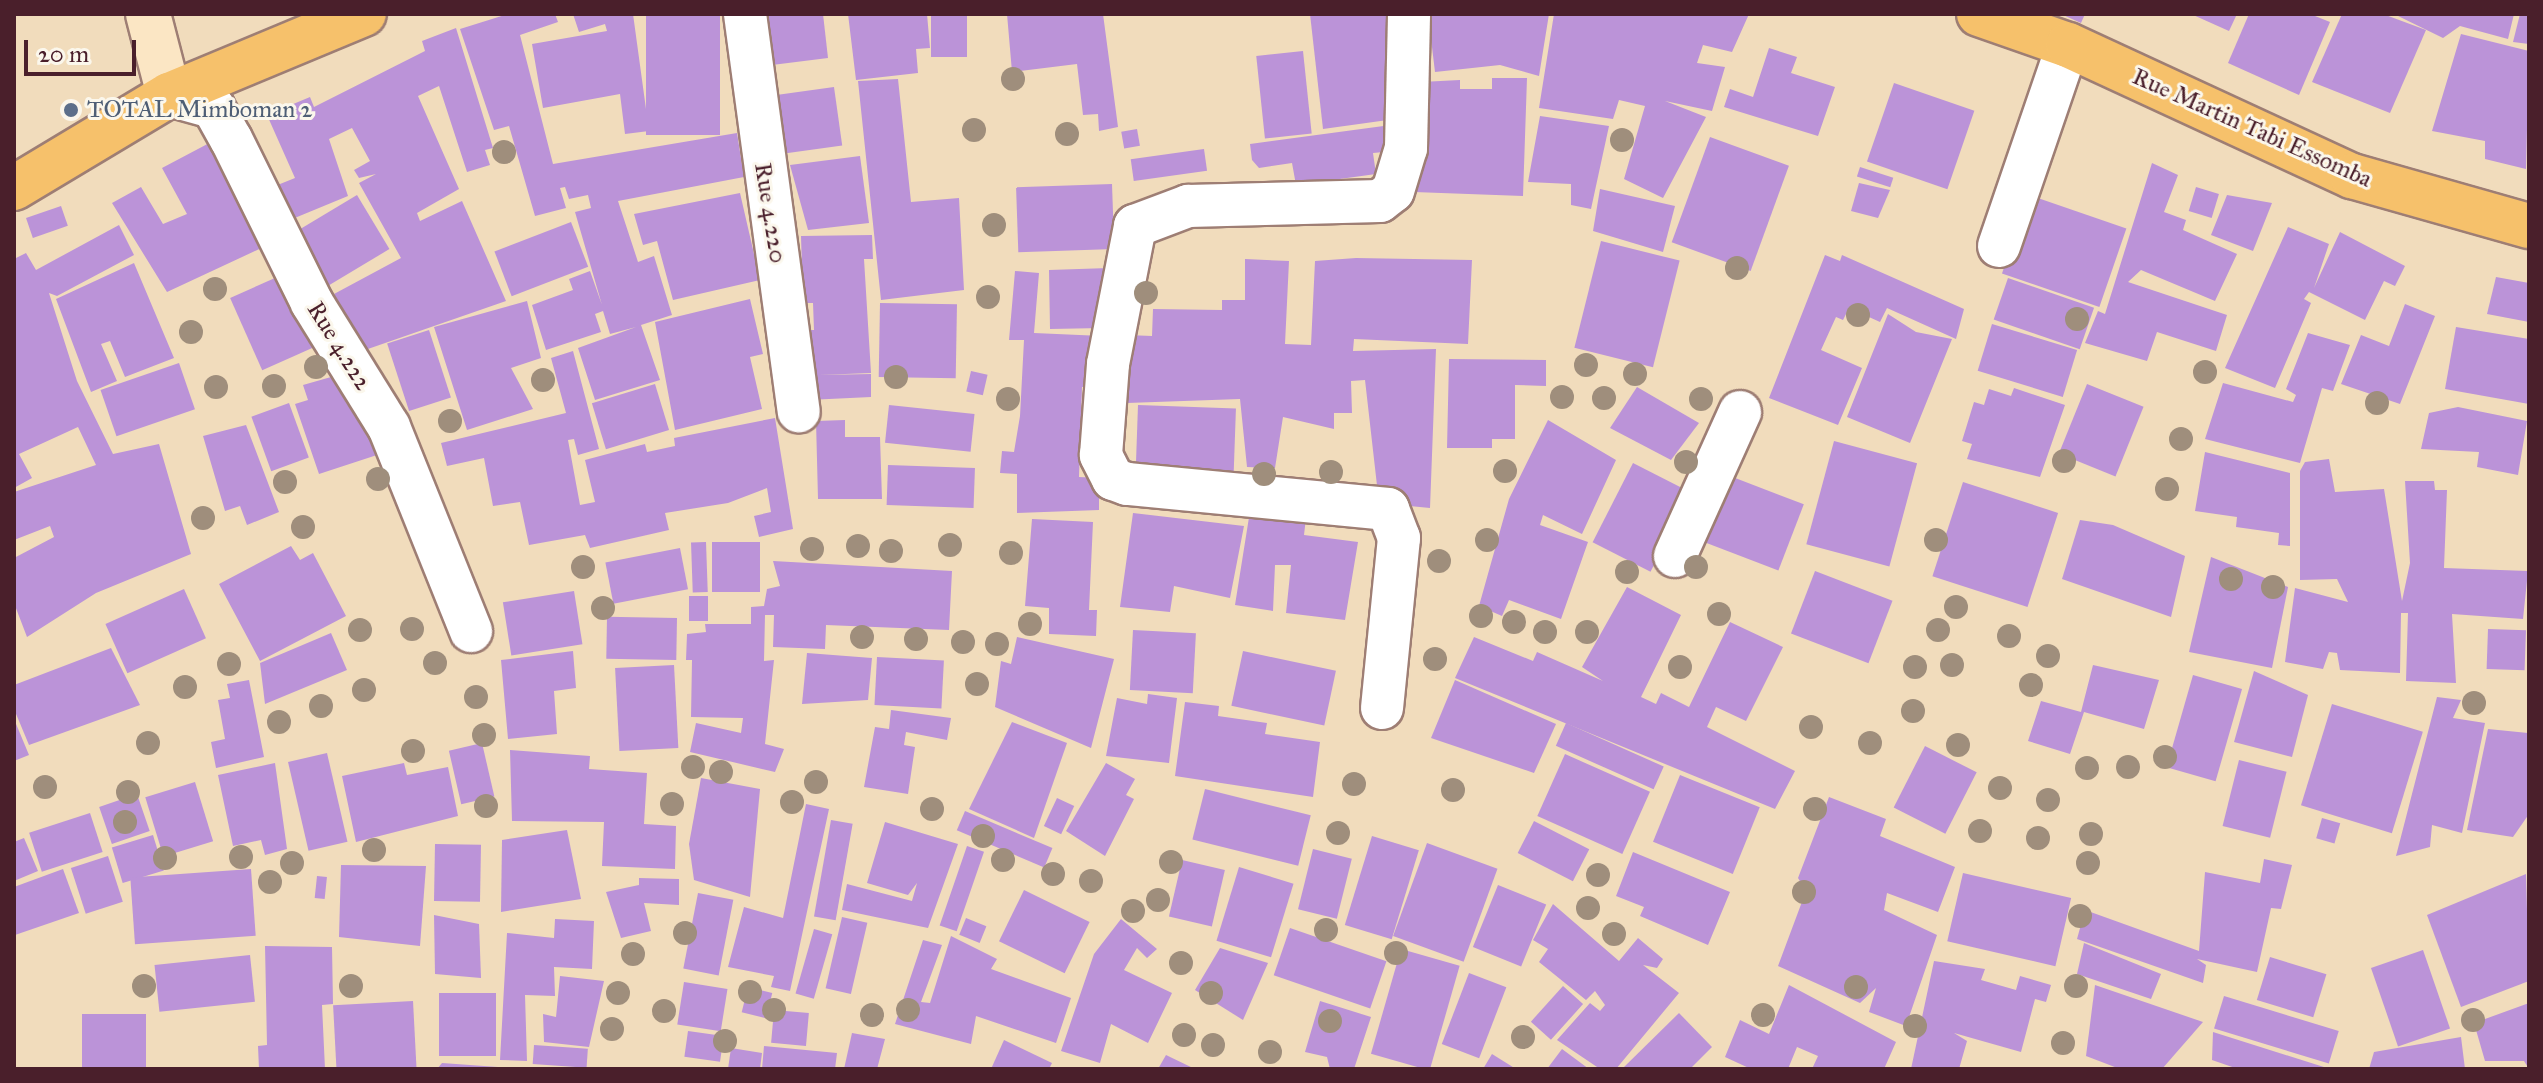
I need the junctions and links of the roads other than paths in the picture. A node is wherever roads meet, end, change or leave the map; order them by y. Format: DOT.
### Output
graph roads {
  1 [pos="148,14"];
  2 [pos="364,14"];
  3 [pos="745,14"];
  4 [pos="1409,14"];
  5 [pos="1979,14"];
  6 [pos="2068,45"];
  7 [pos="169,95"];
  8 [pos="14,188"];
  9 [pos="2529,226"];
  10 [pos="1999,246"];
  11 [pos="799,411"];
  12 [pos="1740,412"];
  13 [pos="1675,556"];
  14 [pos="471,631"];
  15 [pos="1382,708"];
  1 -- 7 [label="main road"];
  2 -- 7 [label="main road"];
  3 -- 11 [label="street, Rue 4.220"];
  4 -- 15 [label="street"];
  5 -- 6 [label="main road, Rue Martin Tabi Essomba"];
  6 -- 9 [label="main road, Rue Martin Tabi Essomba"];
  6 -- 10 [label="street"];
  7 -- 8 [label="main road"];
  7 -- 14 [label="street, Rue 4.222"];
  12 -- 13 [label="street"];
}
